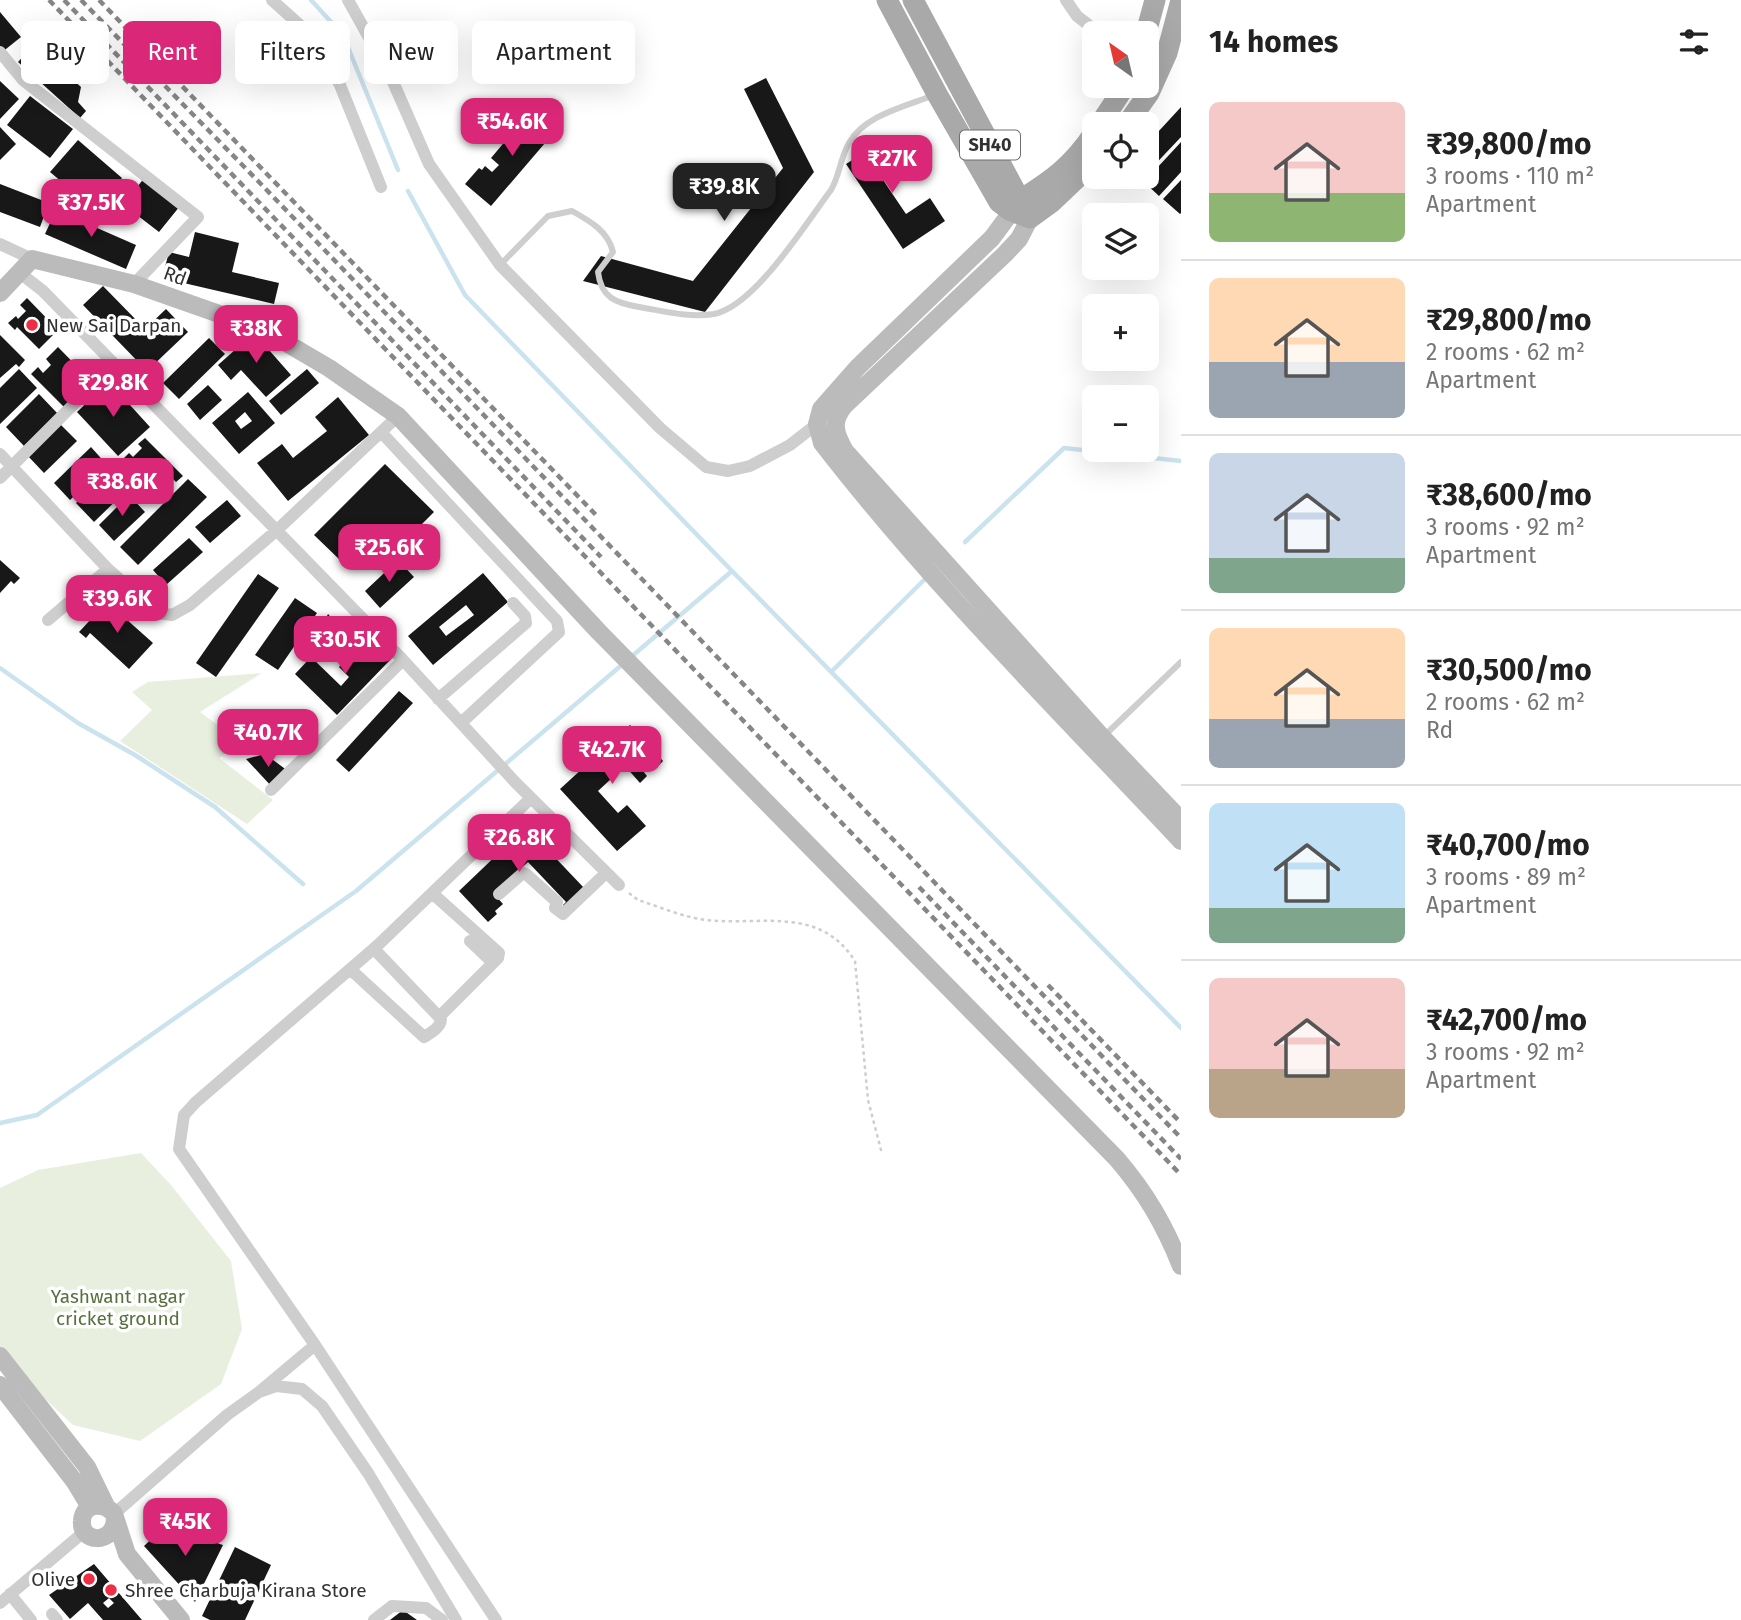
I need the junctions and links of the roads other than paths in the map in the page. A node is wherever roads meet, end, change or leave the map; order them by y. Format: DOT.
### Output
graph roads {
  1 [pos="272,0"];
  2 [pos="348,0"];
  3 [pos="887,0"];
  4 [pos="913,0"];
  5 [pos="1066,0"];
  6 [pos="1155,0"];
  7 [pos="1181,0"];
  8 [pos="1084,21"];
  9 [pos="1149,21"];
  10 [pos="0,52"];
  11 [pos="937,94"];
  12 [pos="1136,112"];
  13 [pos="1082,150"];
  14 [pos="1082,173"];
  15 [pos="381,187"];
  16 [pos="1020,210"];
  17 [pos="0,244"];
  18 [pos="500,265"];
  19 [pos="26,266"];
  20 [pos="134,284"];
  21 [pos="0,293"];
  22 [pos="114,364"];
  23 [pos="398,416"];
  24 [pos="826,423"];
  25 [pos="381,432"];
  26 [pos="0,454"];
  27 [pos="12,466"];
  28 [pos="0,478"];
  29 [pos="276,531"];
  30 [pos="108,569"];
  31 [pos="513,603"];
  32 [pos="48,620"];
  33 [pos="403,660"];
  34 [pos="1181,662"];
  35 [pos="438,699"];
  36 [pos="460,723"];
  37 [pos="1103,738"];
  38 [pos="271,790"];
  39 [pos="531,798"];
  40 [pos="1181,820"];
  41 [pos="1181,841"];
  42 [pos="606,873"];
  43 [pos="619,885"];
  44 [pos="432,893"];
  45 [pos="499,894"];
  46 [pos="470,941"];
  47 [pos="374,949"];
  48 [pos="493,963"];
  49 [pos="350,969"];
  50 [pos="439,1017"];
  51 [pos="1181,1266"];
  52 [pos="315,1345"];
  53 [pos="0,1356"];
  54 [pos="0,1385"];
  55 [pos="259,1392"];
  56 [pos="106,1512"];
  57 [pos="89,1534"];
  58 [pos="127,1554"];
  59 [pos="5,1599"];
  60 [pos="31,1620"];
  61 [pos="181,1620"];
  62 [pos="374,1620"];
  63 [pos="442,1620"];
  64 [pos="456,1620"];
  65 [pos="496,1620"];
  1 -- 15 [label="street"];
  2 -- 18 [label="street"];
  3 -- 11 [label="main road, SH40"];
  4 -- 16 [label="main road, SH40"];
  5 -- 8 [label="street"];
  6 -- 9 [label="main road"];
  7 -- 12 [label="main road"];
  10 -- 20 [label="street"];
  11 -- 16 [label="main road, SH40"];
  11 -- 18 [label="lane"];
  13 -- 16 [label="main road"];
  14 -- 16 [label="main road"];
  16 -- 24 [label="street"];
  17 -- 19 [label="street, Rd"];
  18 -- 24 [label="street"];
  19 -- 20 [label="street, Rd"];
  19 -- 21 [label="street"];
  19 -- 22 [label="street"];
  20 -- 23 [label="street, Rd"];
  22 -- 27 [label="street"];
  22 -- 29 [label="street"];
  23 -- 25 [label="street"];
  23 -- 51 [label="street, Rd"];
  24 -- 37 [label="street"];
  24 -- 41 [label="street"];
  25 -- 29 [label="street"];
  25 -- 36 [label="street"];
  26 -- 27 [label="street"];
  27 -- 28 [label="street"];
  27 -- 30 [label="street"];
  29 -- 30 [label="street"];
  29 -- 33 [label="street"];
  30 -- 32 [label="street"];
  31 -- 35 [label="street"];
  33 -- 35 [label="street"];
  33 -- 38 [label="street"];
  34 -- 37 [label="lane"];
  35 -- 36 [label="street"];
  36 -- 39 [label="street"];
  37 -- 40 [label="street"];
  39 -- 42 [label="street"];
  39 -- 44 [label="street"];
  42 -- 43 [label="street"];
  42 -- 45 [label="street"];
  44 -- 47 [label="street"];
  44 -- 48 [label="street"];
  46 -- 48 [label="street"];
  47 -- 49 [label="street"];
  47 -- 50 [label="street"];
  48 -- 50 [label="street"];
  49 -- 50 [label="street"];
  49 -- 52 [label="street"];
  52 -- 55 [label="street"];
  52 -- 65 [label="street"];
  53 -- 56 [label="street"];
  54 -- 56 [label="street"];
  55 -- 56 [label="street"];
  55 -- 64 [label="street"];
  56 -- 57 [label="street"];
  56 -- 57 [label="street"];
  56 -- 58 [label="street"];
  57 -- 58 [label="street"];
  57 -- 59 [label="street"];
  58 -- 61 [label="street"];
  59 -- 60 [label="street"];
  62 -- 63 [label="street"];
}
